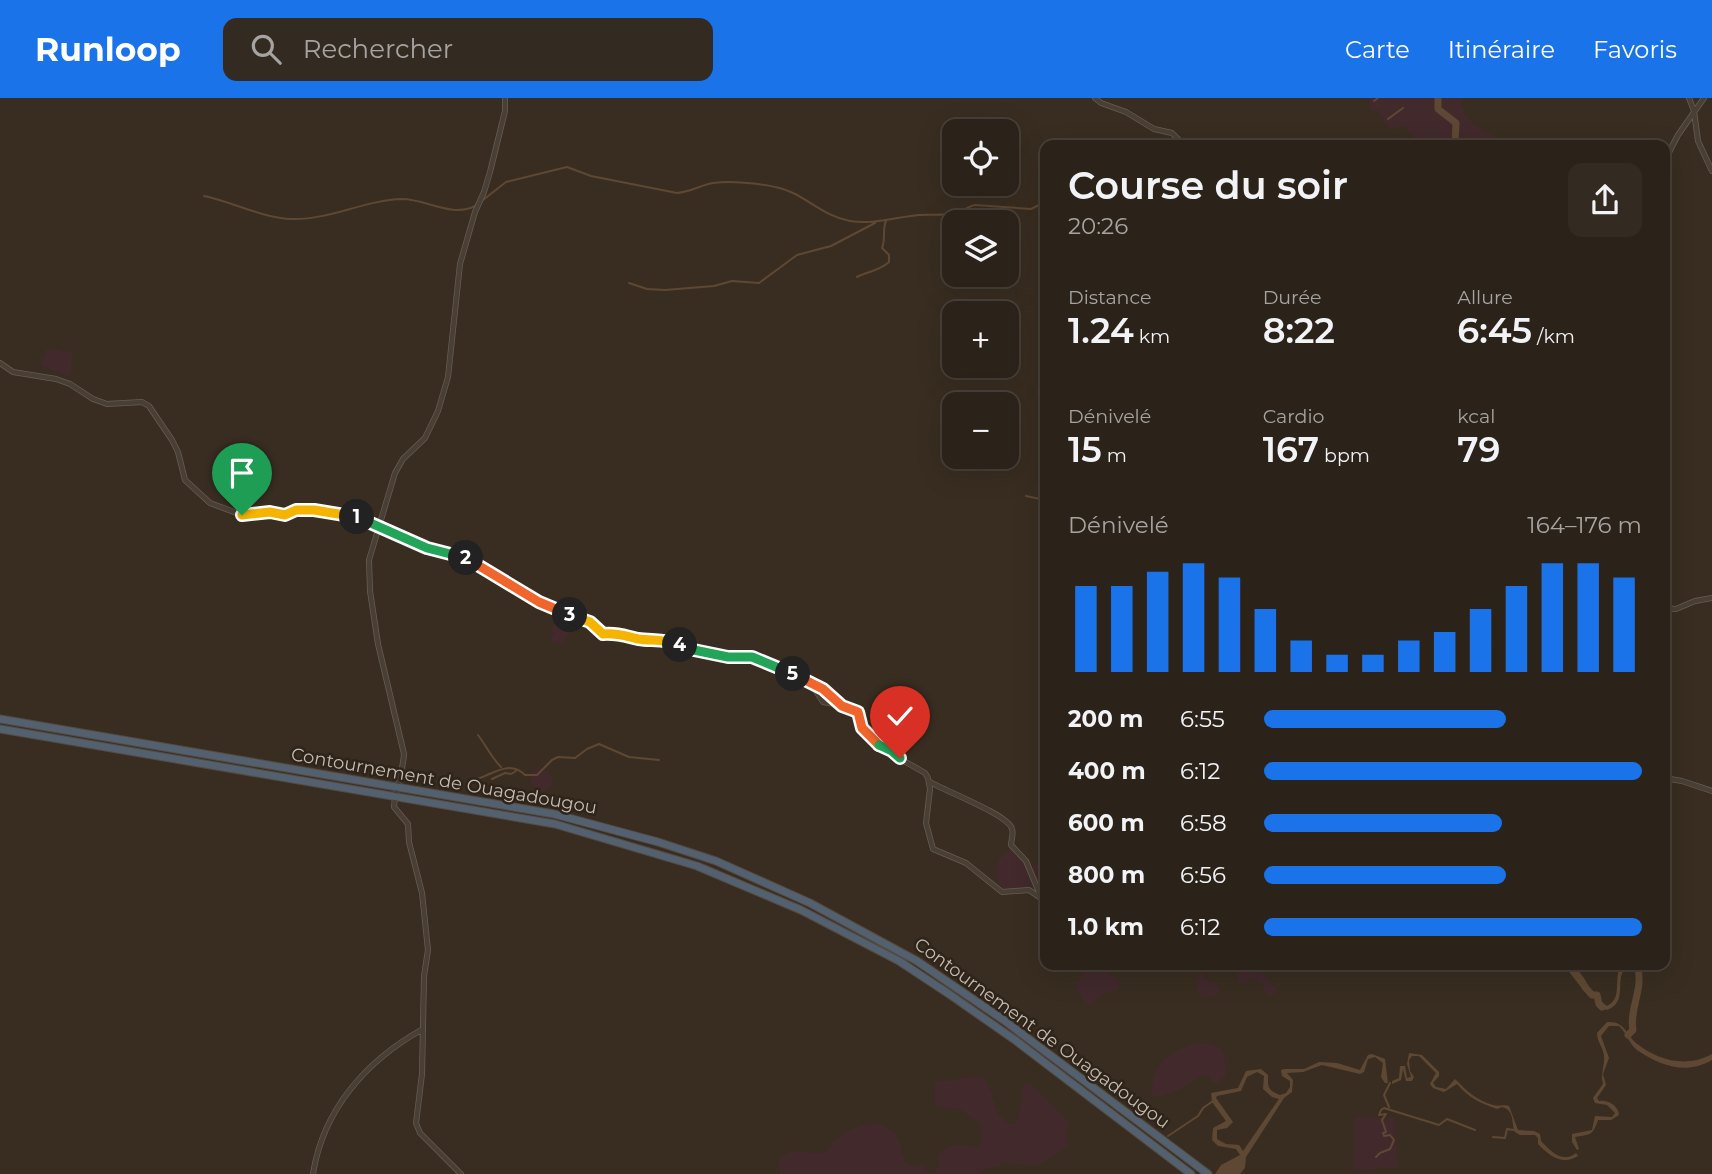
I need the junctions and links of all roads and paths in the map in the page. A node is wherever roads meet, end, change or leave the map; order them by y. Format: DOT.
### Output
graph roads {
  1 [pos="505,98"];
  2 [pos="1096,98"];
  3 [pos="1689,98"];
  4 [pos="1704,98"];
  5 [pos="1694,111"];
  6 [pos="1179,140"];
  7 [pos="1670,150"];
  8 [pos="1712,171"];
  9 [pos="0,363"];
  10 [pos="380,526"];
  11 [pos="1712,598"];
  12 [pos="1670,608"];
  13 [pos="811,683"];
  14 [pos="842,706"];
  15 [pos="0,719"];
  16 [pos="0,729"];
  17 [pos="1670,779"];
  18 [pos="930,782"];
  19 [pos="396,786"];
  20 [pos="1712,791"];
  21 [pos="395,796"];
  22 [pos="1040,892"];
  23 [pos="1040,897"];
  24 [pos="424,1028"];
  25 [pos="313,1174"];
  26 [pos="461,1174"];
  27 [pos="1191,1174"];
  28 [pos="1208,1174"];
  1 -- 10 [label="street"];
  2 -- 6 [label="street"];
  3 -- 5 [label="street"];
  4 -- 5 [label="street"];
  5 -- 7 [label="street"];
  5 -- 8 [label="street"];
  9 -- 10 [label="street"];
  10 -- 13 [label="street"];
  10 -- 19 [label="street"];
  11 -- 12 [label="street"];
  13 -- 14 [label="street"];
  13 -- 14 [label="street"];
  14 -- 18 [label="street"];
  15 -- 19 [label="highway, Contournement de Ouagadougou"];
  16 -- 21 [label="highway, Contournement de Ouagadougou"];
  17 -- 20 [label="street"];
  18 -- 22 [label="street"];
  18 -- 23 [label="street"];
  19 -- 21 [label="street"];
  19 -- 28 [label="highway, Contournement de Ouagadougou"];
  21 -- 24 [label="street"];
  21 -- 27 [label="highway, Contournement de Ouagadougou"];
  24 -- 25 [label="street"];
  24 -- 26 [label="street"];
}
